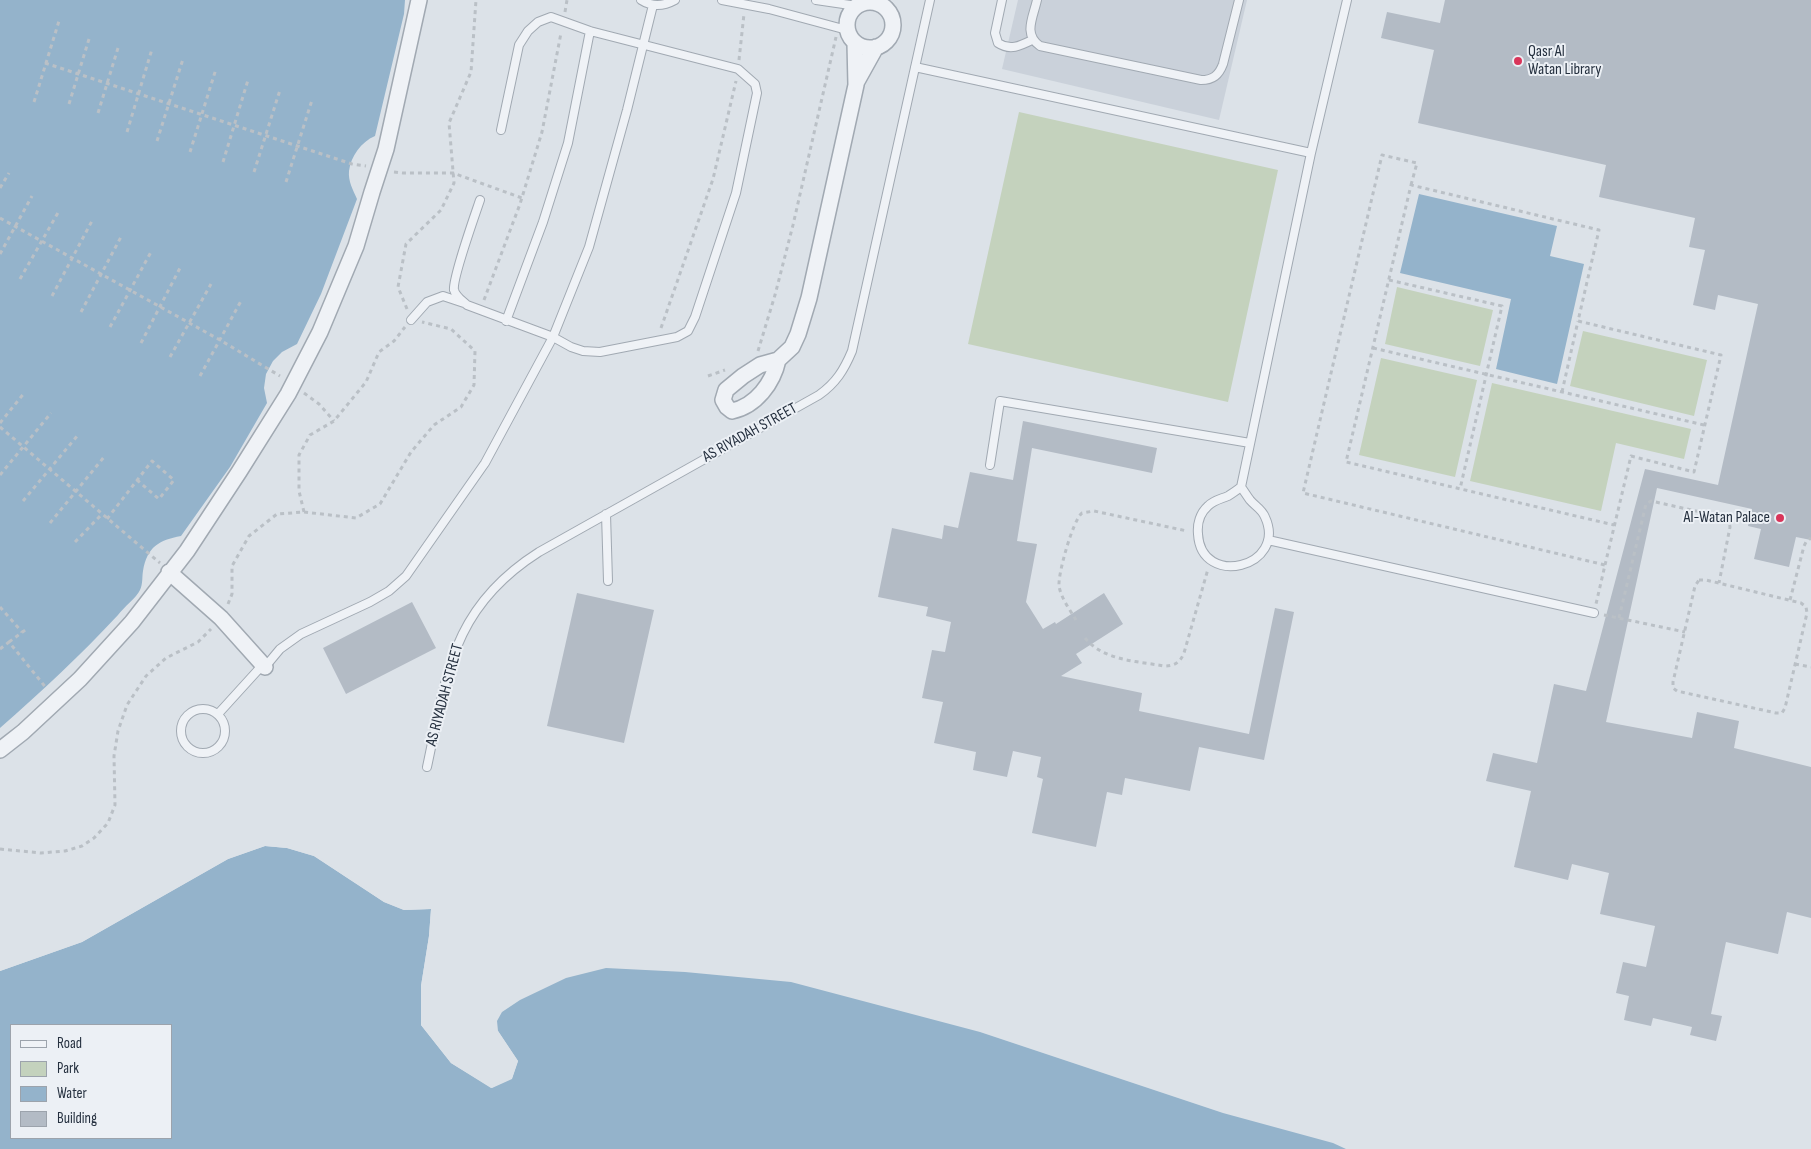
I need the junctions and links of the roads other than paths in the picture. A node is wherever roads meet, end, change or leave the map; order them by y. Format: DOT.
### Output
graph roads {
  1 [pos="419,0"];
  2 [pos="641,0"];
  3 [pos="676,0"];
  4 [pos="722,0"];
  5 [pos="816,0"];
  6 [pos="930,0"];
  7 [pos="1002,0"];
  8 [pos="1037,0"];
  9 [pos="1239,0"];
  10 [pos="1347,0"];
  11 [pos="861,3"];
  12 [pos="653,5"];
  13 [pos="890,6"];
  14 [pos="590,31"];
  15 [pos="847,33"];
  16 [pos="1032,40"];
  17 [pos="643,44"];
  18 [pos="876,47"];
  19 [pos="915,67"];
  20 [pos="856,85"];
  21 [pos="501,130"];
  22 [pos="1311,153"];
  23 [pos="480,200"];
  24 [pos="467,304"];
  25 [pos="411,320"];
  26 [pos="506,321"];
  27 [pos="553,337"];
  28 [pos="778,360"];
  29 [pos="1250,443"];
  30 [pos="990,465"];
  31 [pos="1241,487"];
  32 [pos="606,514"];
  33 [pos="1268,540"];
  34 [pos="169,572"];
  35 [pos="608,581"];
  36 [pos="1594,613"];
  37 [pos="265,667"];
  38 [pos="218,714"];
  39 [pos="0,750"];
  40 [pos="427,767"];
  1 -- 34 [label="street"];
  2 -- 12 [label="lane"];
  3 -- 12 [label="lane"];
  4 -- 15 [label="lane"];
  5 -- 11 [label="lane"];
  6 -- 19 [label="lane, AS RIYADAH STREET"];
  7 -- 16 [label="lane"];
  8 -- 16 [label="lane"];
  9 -- 16 [label="lane"];
  10 -- 22 [label="lane"];
  11 -- 13 [label="street"];
  11 -- 15 [label="street"];
  12 -- 17 [label="lane"];
  13 -- 18 [label="street"];
  14 -- 17 [label="lane"];
  14 -- 21 [label="lane"];
  14 -- 26 [label="lane"];
  15 -- 18 [label="street"];
  15 -- 20 [label="street"];
  17 -- 27 [label="lane"];
  17 -- 27 [label="lane"];
  18 -- 20 [label="street"];
  19 -- 22 [label="lane"];
  19 -- 32 [label="lane, AS RIYADAH STREET"];
  20 -- 28 [label="street"];
  22 -- 29 [label="lane"];
  23 -- 24 [label="lane"];
  24 -- 25 [label="lane"];
  24 -- 26 [label="lane"];
  26 -- 27 [label="lane"];
  27 -- 37 [label="lane"];
  29 -- 30 [label="lane"];
  29 -- 31 [label="lane"];
  31 -- 33 [label="lane"];
  31 -- 33 [label="lane"];
  32 -- 35 [label="lane"];
  32 -- 40 [label="lane, AS RIYADAH STREET"];
  33 -- 36 [label="lane"];
  34 -- 37 [label="street"];
  34 -- 39 [label="street"];
  37 -- 38 [label="lane"];
  38 -- 38 [label="lane"];
}
